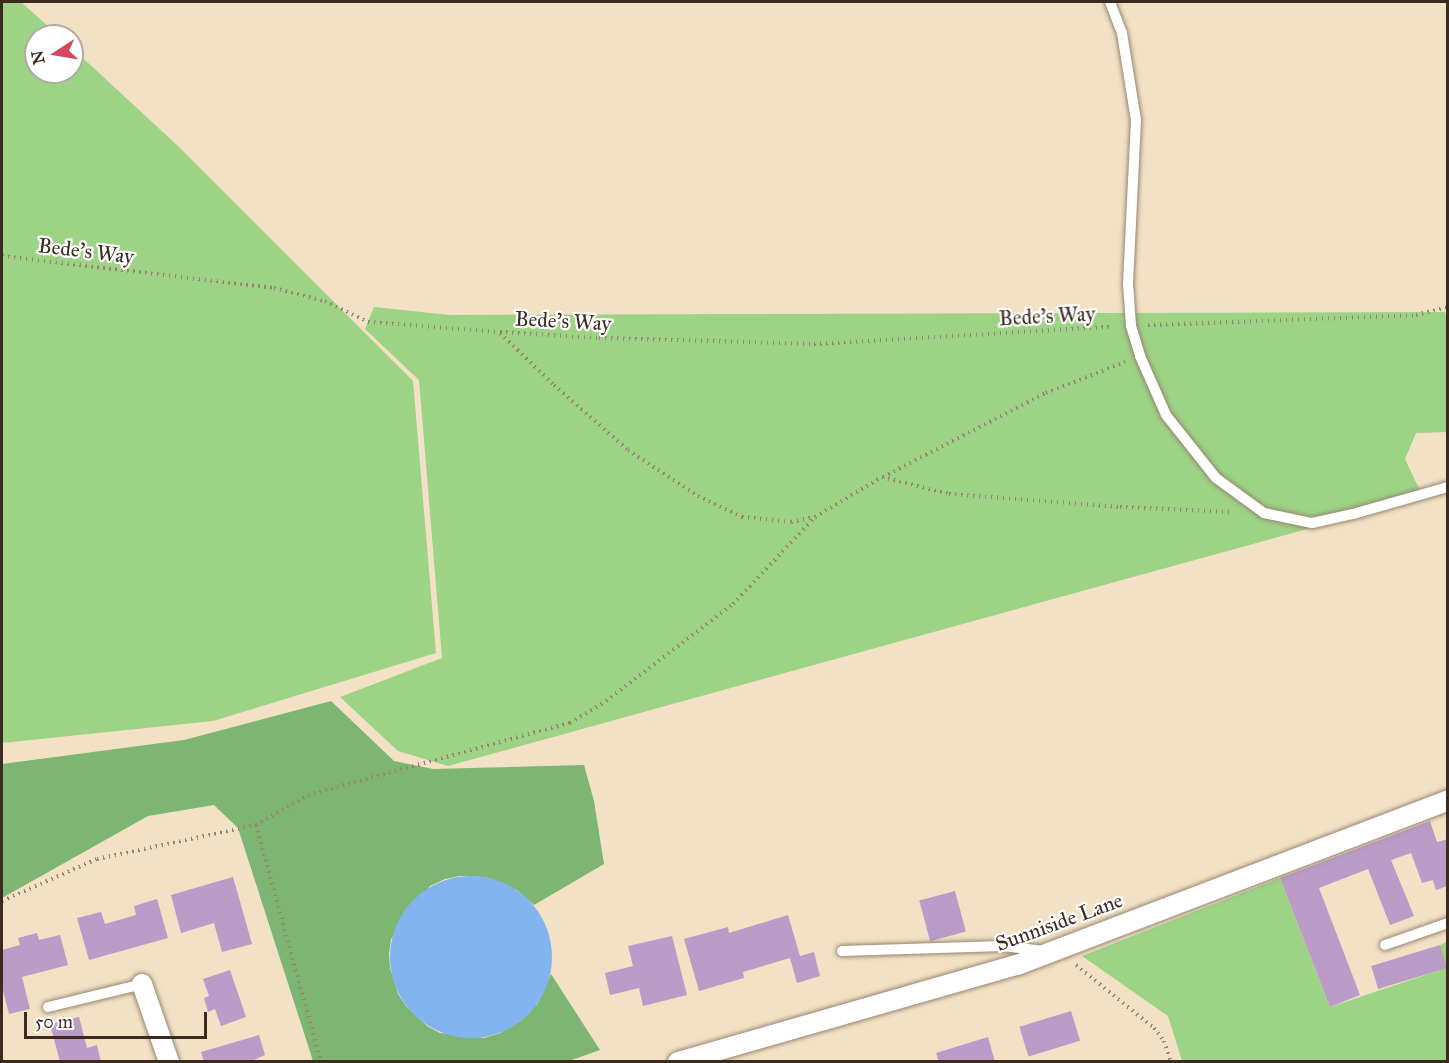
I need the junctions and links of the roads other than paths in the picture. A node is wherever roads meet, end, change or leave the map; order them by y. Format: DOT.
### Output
graph roads {
  1 [pos="1110,2"];
  2 [pos="1448,487"];
  3 [pos="1448,800"];
  4 [pos="1448,923"];
  5 [pos="1385,945"];
  6 [pos="842,951"];
  7 [pos="1053,951"];
  8 [pos="142,984"];
  9 [pos="48,1007"];
  10 [pos="169,1062"];
  11 [pos="678,1062"];
  1 -- 2 [label="lane"];
  3 -- 7 [label="street, Sunniside Lane"];
  4 -- 5 [label="lane"];
  6 -- 7 [label="lane"];
  7 -- 11 [label="street, Sunniside Lane"];
  8 -- 9 [label="lane"];
  8 -- 10 [label="street"];
}
